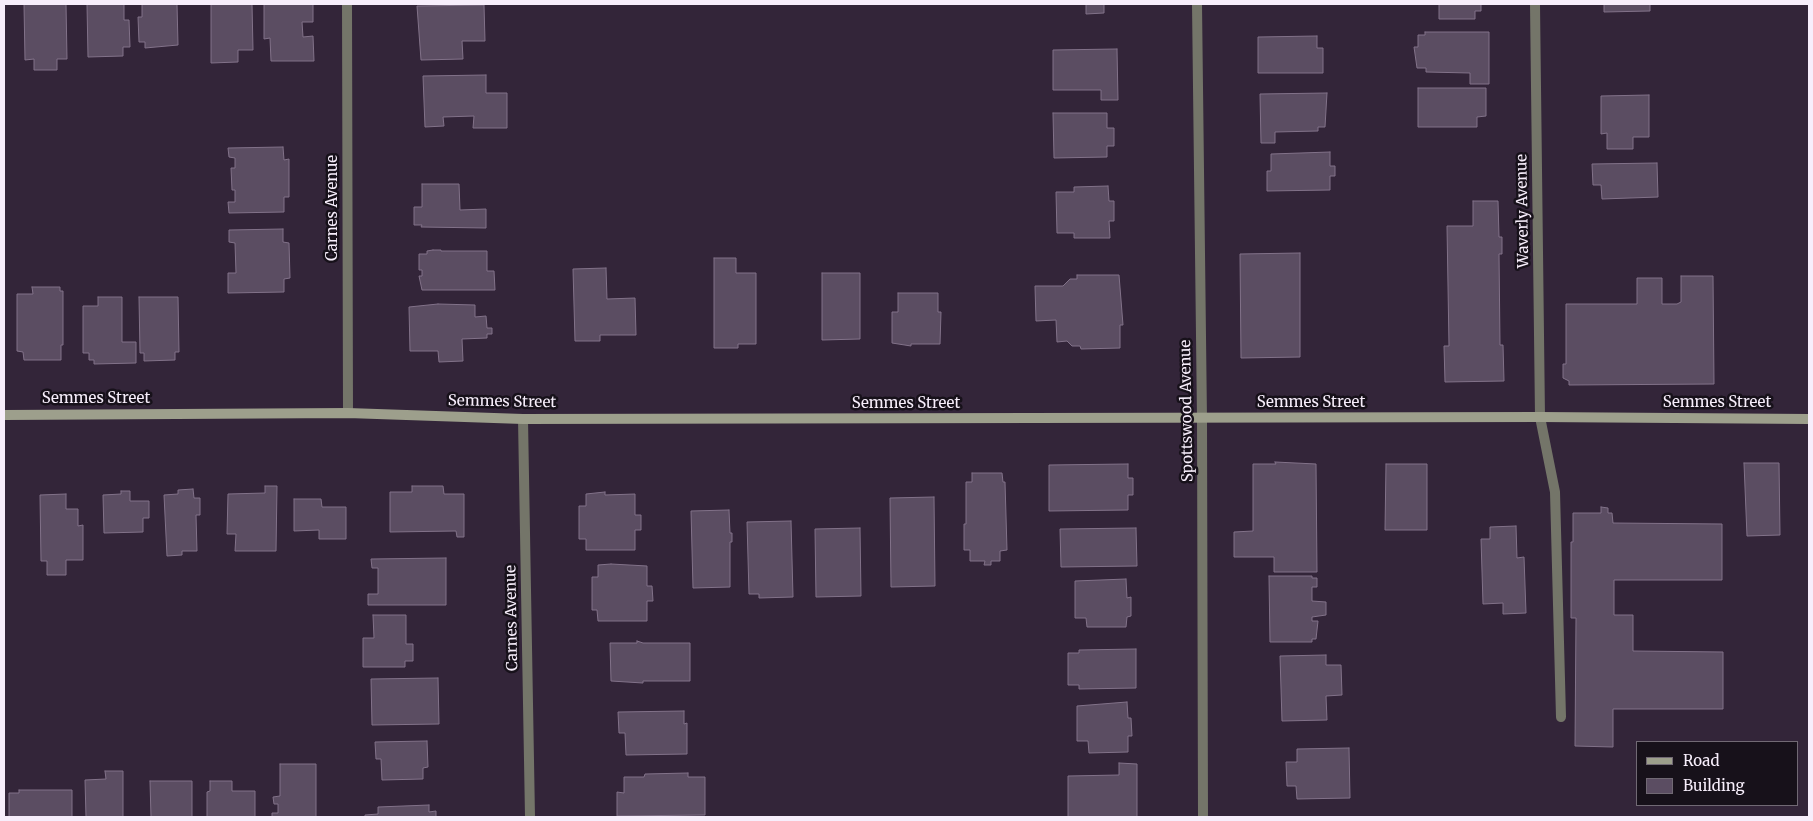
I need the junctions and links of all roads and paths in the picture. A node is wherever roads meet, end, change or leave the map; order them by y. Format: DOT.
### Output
graph roads {
  1 [pos="347,4"];
  2 [pos="1197,4"];
  3 [pos="1535,4"];
  4 [pos="348,413"];
  5 [pos="4,415"];
  6 [pos="1540,417"];
  7 [pos="524,419"];
  8 [pos="1202,419"];
  9 [pos="1809,419"];
  10 [pos="1561,717"];
  11 [pos="530,817"];
  12 [pos="1203,817"];
  1 -- 4 [label="street, Carnes Avenue"];
  2 -- 8 [label="street, Spottswood Avenue"];
  3 -- 6 [label="street, Waverly Avenue"];
  4 -- 5 [label="main road, Semmes Street"];
  4 -- 7 [label="main road, Semmes Street"];
  6 -- 8 [label="main road, Semmes Street"];
  6 -- 9 [label="main road, Semmes Street"];
  6 -- 10 [label="street, Waverly Avenue"];
  7 -- 8 [label="main road, Semmes Street"];
  7 -- 11 [label="street, Carnes Avenue"];
  8 -- 12 [label="street, Spottswood Avenue"];
}
